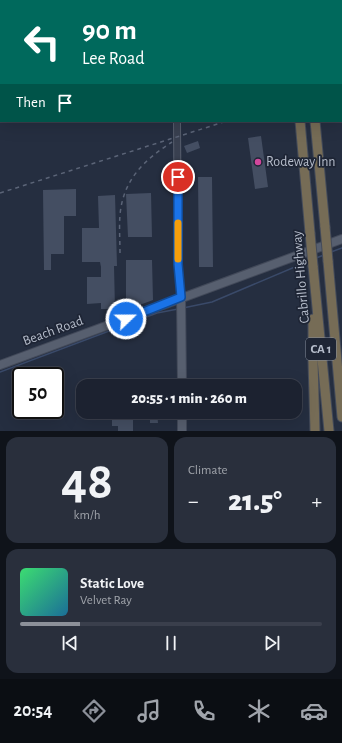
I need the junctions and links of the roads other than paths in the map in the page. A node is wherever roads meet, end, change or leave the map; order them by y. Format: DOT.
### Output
graph roads {
  1 [pos="177,122"];
  2 [pos="315,122"];
  3 [pos="301,123"];
  4 [pos="342,239"];
  5 [pos="314,270"];
  6 [pos="181,297"];
  7 [pos="0,364"];
  8 [pos="182,379"];
  9 [pos="339,386"];
  10 [pos="342,400"];
  11 [pos="342,418"];
  12 [pos="182,419"];
  13 [pos="182,431"];
  14 [pos="315,431"];
  15 [pos="329,431"];
  1 -- 6 [label="street"];
  2 -- 9 [label="highway, Cabrillo Highway / CA 1, bridge"];
  3 -- 5 [label="highway, Cabrillo Highway / CA 1, bridge"];
  4 -- 6 [label="main road, Beach Road"];
  5 -- 14 [label="highway"];
  5 -- 15 [label="highway, Cabrillo Highway / CA 1"];
  6 -- 7 [label="main road, Beach Road"];
  6 -- 8 [label="main road"];
  9 -- 10 [label="highway"];
  9 -- 11 [label="highway, Cabrillo Highway / CA 1"];
  12 -- 13 [label="main road"];
}
